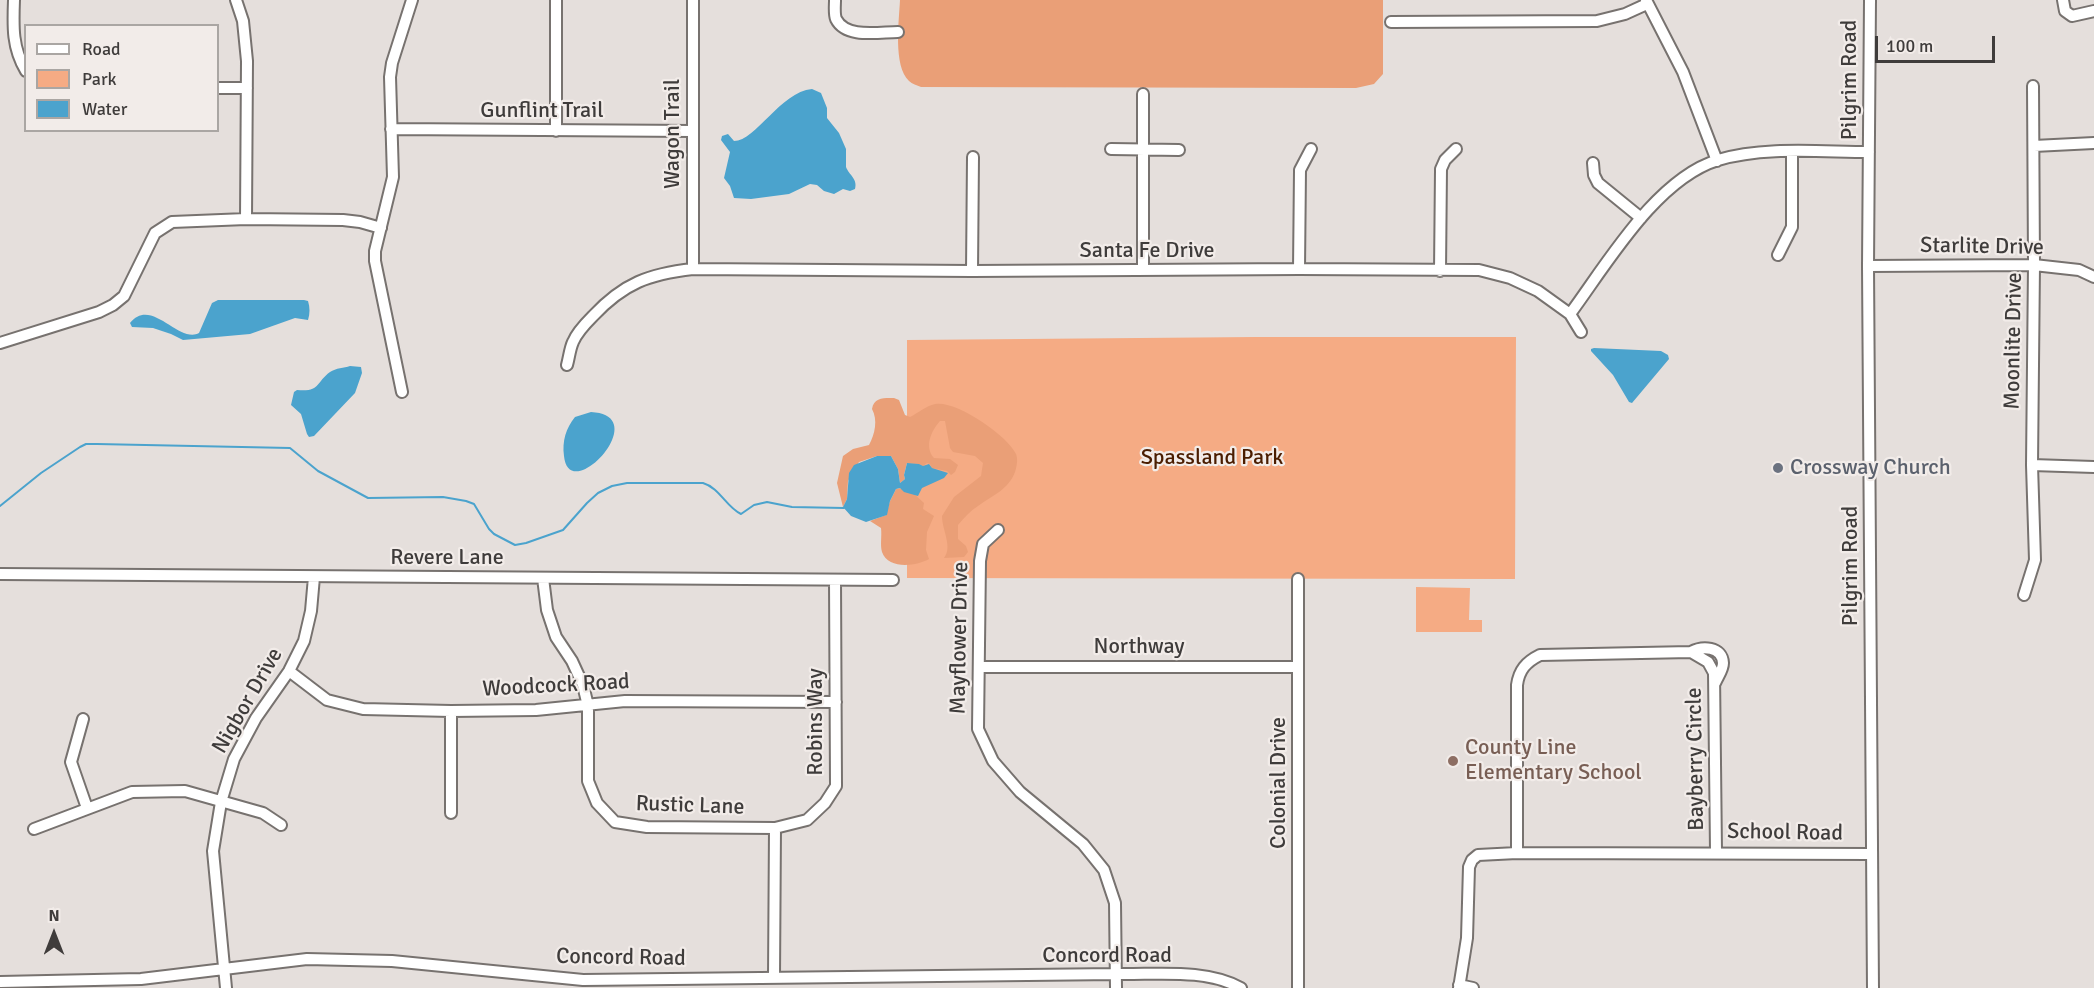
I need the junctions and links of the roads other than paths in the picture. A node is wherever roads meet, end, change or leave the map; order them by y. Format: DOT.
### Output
graph roads {
  1 [pos="14,0"];
  2 [pos="236,0"];
  3 [pos="412,0"];
  4 [pos="556,0"];
  5 [pos="693,0"];
  6 [pos="835,0"];
  7 [pos="1870,0"];
  8 [pos="2063,0"];
  9 [pos="1646,2"];
  10 [pos="2094,11"];
  11 [pos="1391,22"];
  12 [pos="898,32"];
  13 [pos="24,68"];
  14 [pos="2033,86"];
  15 [pos="219,88"];
  16 [pos="247,88"];
  17 [pos="1143,94"];
  18 [pos="390,129"];
  19 [pos="556,131"];
  20 [pos="693,131"];
  21 [pos="2094,143"];
  22 [pos="2034,146"];
  23 [pos="1111,149"];
  24 [pos="1311,149"];
  25 [pos="1456,149"];
  26 [pos="1143,150"];
  27 [pos="1179,150"];
  28 [pos="1792,152"];
  29 [pos="1869,152"];
  30 [pos="973,157"];
  31 [pos="1717,160"];
  32 [pos="1593,163"];
  33 [pos="1641,218"];
  34 [pos="246,219"];
  35 [pos="381,228"];
  36 [pos="1778,255"];
  37 [pos="2034,265"];
  38 [pos="1868,266"];
  39 [pos="693,269"];
  40 [pos="1299,269"];
  41 [pos="1143,270"];
  42 [pos="972,271"];
  43 [pos="1440,271"];
  44 [pos="2094,278"];
  45 [pos="1570,314"];
  46 [pos="1581,332"];
  47 [pos="0,343"];
  48 [pos="567,365"];
  49 [pos="402,392"];
  50 [pos="2032,465"];
  51 [pos="2094,467"];
  52 [pos="998,530"];
  53 [pos="0,574"];
  54 [pos="314,577"];
  55 [pos="543,578"];
  56 [pos="1298,579"];
  57 [pos="835,580"];
  58 [pos="893,580"];
  59 [pos="2024,595"];
  60 [pos="979,667"];
  61 [pos="1298,667"];
  62 [pos="289,671"];
  63 [pos="836,702"];
  64 [pos="588,706"];
  65 [pos="451,711"];
  66 [pos="83,719"];
  67 [pos="221,802"];
  68 [pos="87,807"];
  69 [pos="451,813"];
  70 [pos="281,825"];
  71 [pos="775,828"];
  72 [pos="34,829"];
  73 [pos="1716,852"];
  74 [pos="1517,853"];
  75 [pos="1872,854"];
  76 [pos="224,970"];
  77 [pos="1116,975"];
  78 [pos="892,976"];
  79 [pos="774,977"];
  80 [pos="0,981"];
  81 [pos="1297,987"];
  82 [pos="1459,987"];
  83 [pos="226,988"];
  84 [pos="892,988"];
  85 [pos="1116,988"];
  86 [pos="1241,988"];
  87 [pos="1473,988"];
  88 [pos="1873,988"];
  1 -- 13 [label="street"];
  2 -- 16 [label="street"];
  3 -- 18 [label="street"];
  4 -- 19 [label="street"];
  5 -- 20 [label="street, Wagon Trail"];
  6 -- 12 [label="street"];
  7 -- 29 [label="street, Pilgrim Road"];
  8 -- 10 [label="street"];
  9 -- 11 [label="street"];
  9 -- 31 [label="street"];
  14 -- 22 [label="street, Moonlite Drive"];
  15 -- 16 [label="street"];
  16 -- 34 [label="street"];
  17 -- 26 [label="street"];
  18 -- 19 [label="street, Gunflint Trail"];
  18 -- 35 [label="street"];
  19 -- 20 [label="street, Gunflint Trail"];
  20 -- 39 [label="street, Wagon Trail"];
  21 -- 22 [label="street"];
  22 -- 37 [label="street, Moonlite Drive"];
  23 -- 26 [label="street"];
  24 -- 40 [label="street"];
  25 -- 43 [label="street"];
  26 -- 27 [label="street"];
  26 -- 41 [label="street"];
  28 -- 29 [label="street"];
  28 -- 31 [label="street"];
  28 -- 36 [label="street"];
  29 -- 38 [label="street, Pilgrim Road"];
  30 -- 42 [label="street"];
  31 -- 33 [label="street"];
  32 -- 33 [label="street"];
  33 -- 45 [label="street"];
  34 -- 35 [label="street"];
  34 -- 47 [label="street"];
  35 -- 49 [label="street"];
  37 -- 38 [label="street, Starlite Drive"];
  37 -- 44 [label="street, Starlite Drive"];
  37 -- 50 [label="street, Moonlite Drive"];
  38 -- 75 [label="street, Pilgrim Road"];
  39 -- 42 [label="street, Santa Fe Drive"];
  39 -- 48 [label="street, Santa Fe Drive"];
  40 -- 41 [label="street, Santa Fe Drive"];
  40 -- 43 [label="street, Santa Fe Drive"];
  41 -- 42 [label="street, Santa Fe Drive"];
  43 -- 45 [label="street, Santa Fe Drive"];
  45 -- 46 [label="street, Santa Fe Drive"];
  50 -- 51 [label="street"];
  50 -- 59 [label="street, Moonlite Drive"];
  52 -- 60 [label="street, Mayflower Drive"];
  53 -- 54 [label="street, Revere Lane"];
  54 -- 55 [label="street, Revere Lane"];
  54 -- 62 [label="street, Nigbor Drive"];
  55 -- 57 [label="street, Revere Lane"];
  55 -- 64 [label="street, Rustic Lane"];
  56 -- 61 [label="street, Colonial Drive"];
  57 -- 58 [label="street, Revere Lane"];
  57 -- 63 [label="street, Robins Way"];
  60 -- 61 [label="street, Northway"];
  60 -- 77 [label="street, Mayflower Drive"];
  61 -- 81 [label="street, Colonial Drive"];
  62 -- 65 [label="street, Woodcock Road"];
  62 -- 67 [label="street, Nigbor Drive"];
  63 -- 64 [label="street, Woodcock Road"];
  63 -- 71 [label="street, Robins Way"];
  64 -- 65 [label="street, Woodcock Road"];
  64 -- 71 [label="street, Rustic Lane"];
  65 -- 69 [label="street"];
  66 -- 68 [label="street"];
  67 -- 68 [label="street"];
  67 -- 70 [label="street"];
  67 -- 76 [label="street, Nigbor Drive"];
  68 -- 72 [label="street"];
  71 -- 79 [label="street"];
  73 -- 74 [label="street, School Road"];
  73 -- 74 [label="street, Bayberry Circle"];
  73 -- 75 [label="street, School Road"];
  74 -- 82 [label="street, School Road"];
  75 -- 88 [label="street, Pilgrim Road"];
  76 -- 79 [label="street, Concord Road"];
  76 -- 80 [label="street, Concord Road"];
  76 -- 83 [label="street, Nigbor Drive"];
  77 -- 78 [label="street, Concord Road"];
  77 -- 85 [label="street, Mayflower Drive"];
  77 -- 86 [label="street, Concord Road"];
  78 -- 79 [label="street, Concord Road"];
  78 -- 84 [label="street"];
  82 -- 87 [label="street"];
}
